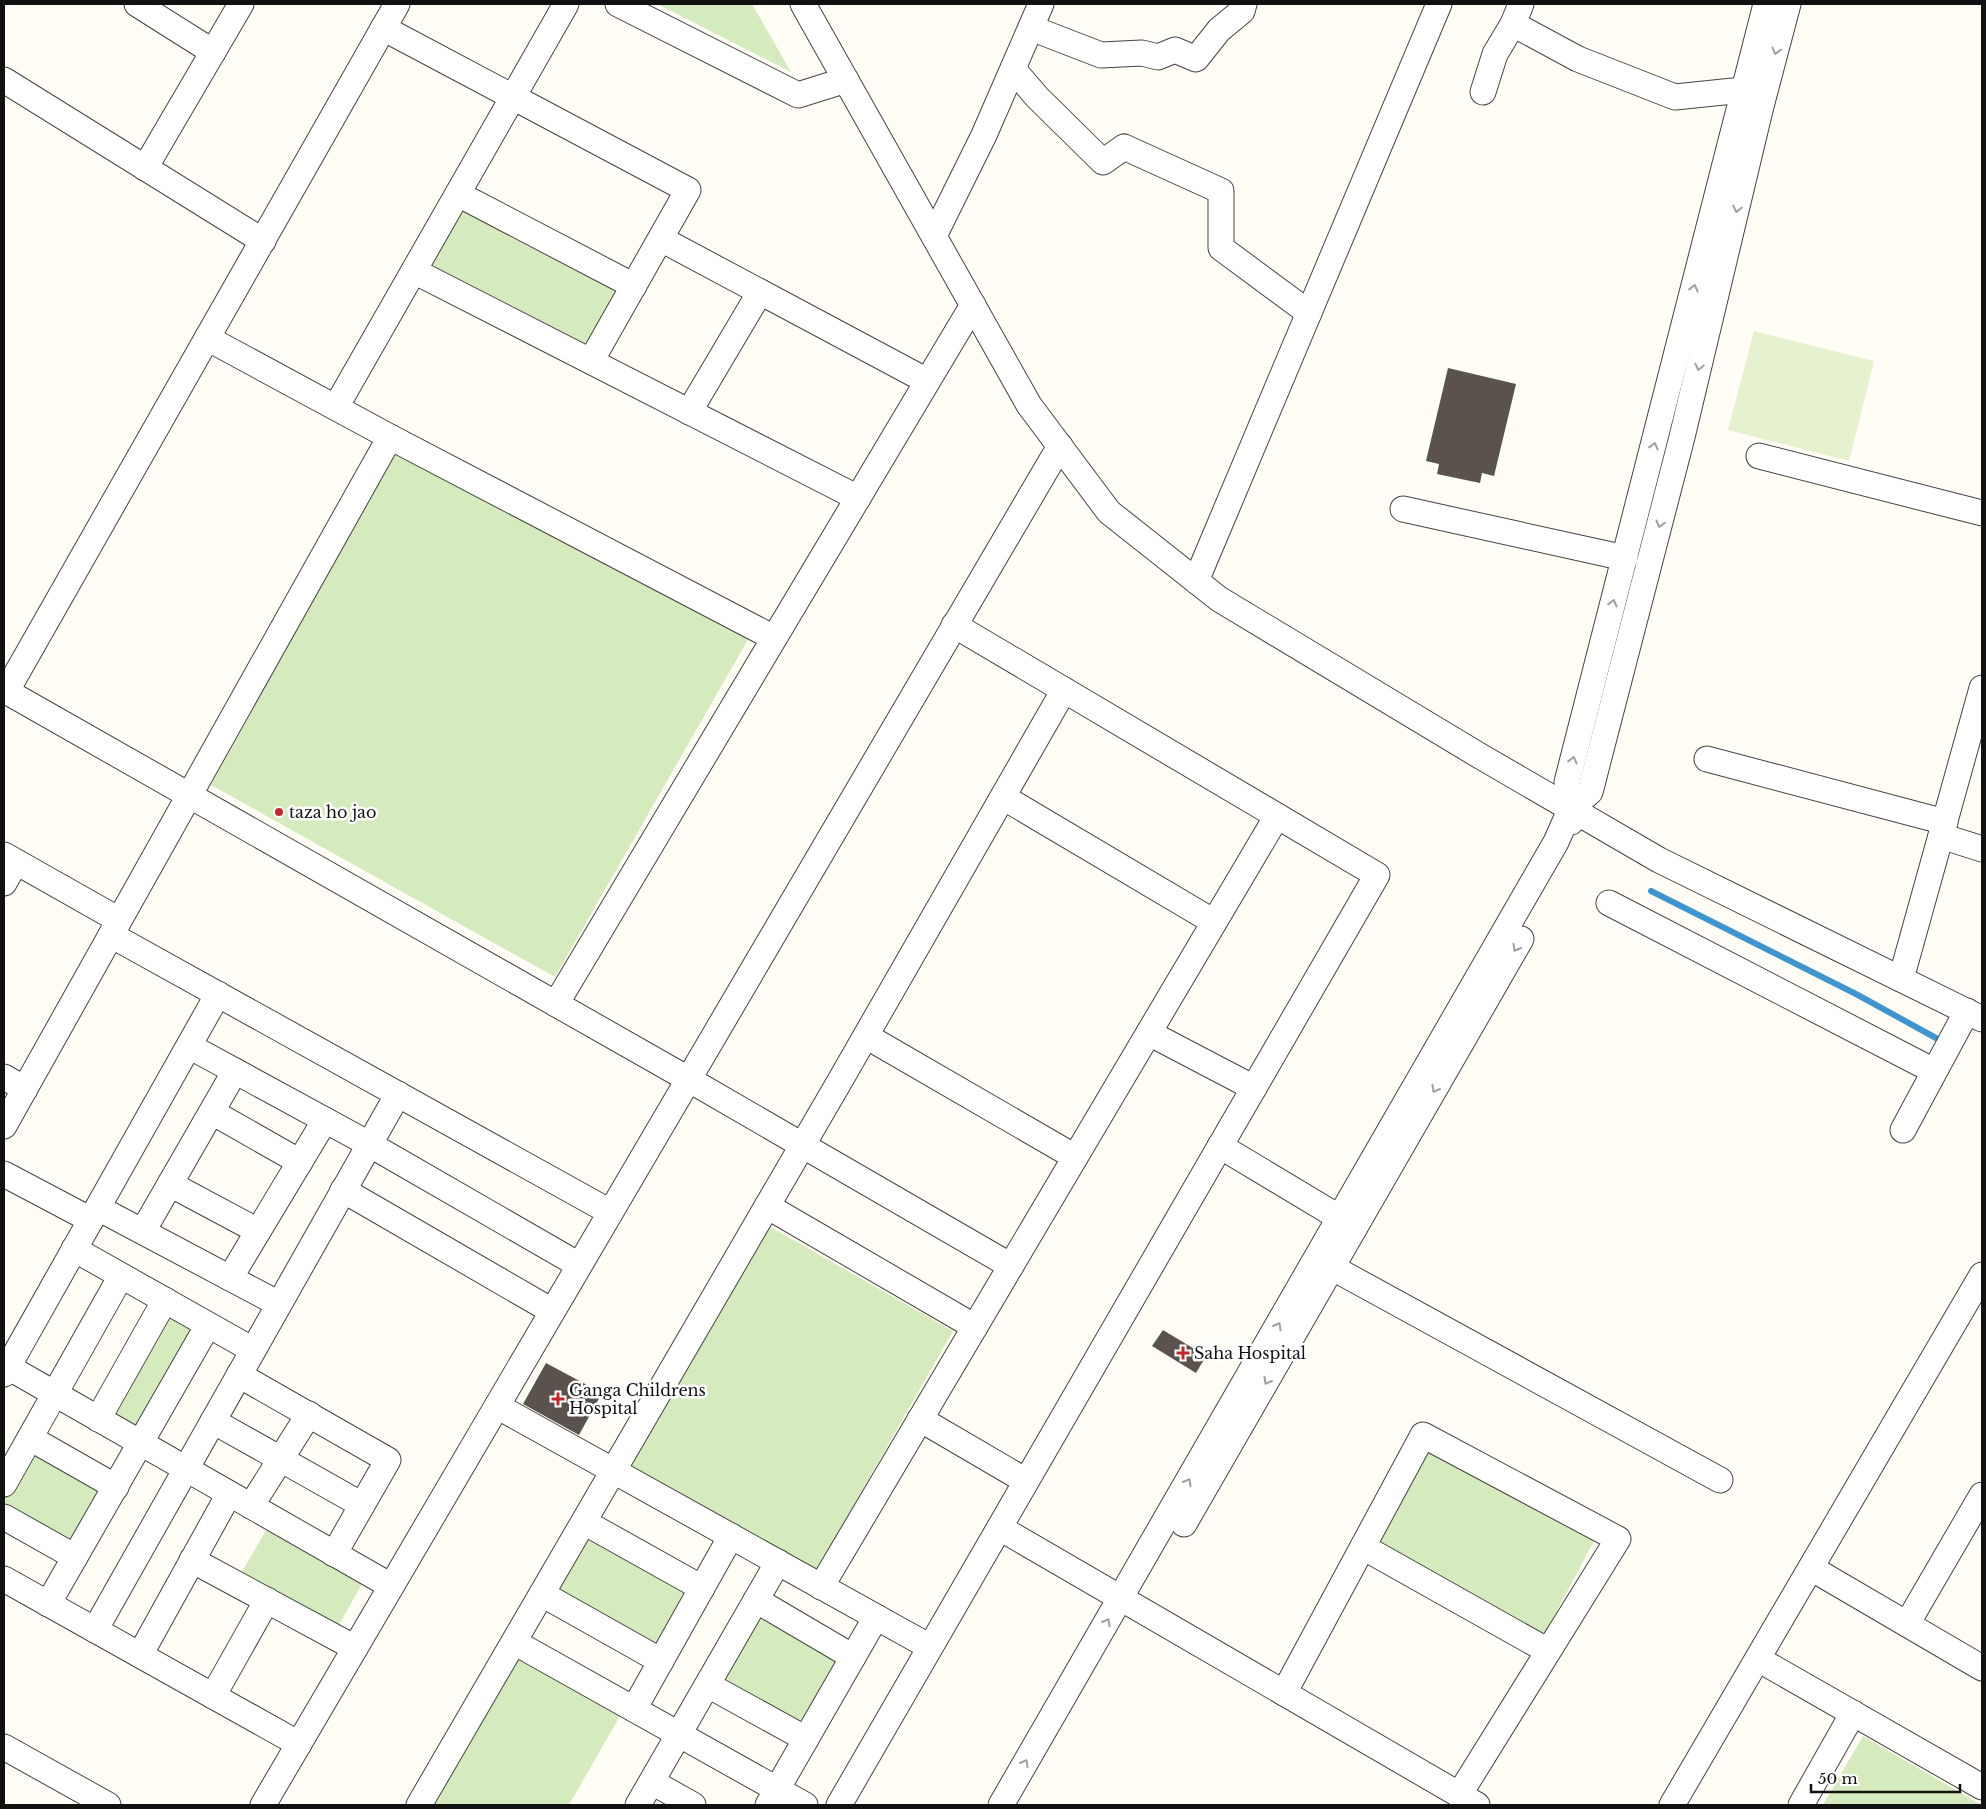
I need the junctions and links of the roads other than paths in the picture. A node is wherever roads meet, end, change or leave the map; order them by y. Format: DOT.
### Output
graph roads {
  1 [pos="137,4"];
  2 [pos="241,4"];
  3 [pos="397,4"];
  4 [pos="566,4"];
  5 [pos="618,4"];
  6 [pos="803,4"];
  7 [pos="1041,4"];
  8 [pos="1244,4"];
  9 [pos="1439,4"];
  10 [pos="1766,4"];
  11 [pos="1788,4"];
  12 [pos="1517,14"];
  13 [pos="383,28"];
  14 [pos="1031,28"];
  15 [pos="213,52"];
  16 [pos="1013,69"];
  17 [pos="4,80"];
  18 [pos="846,80"];
  19 [pos="1744,90"];
  20 [pos="1482,92"];
  21 [pos="513,97"];
  22 [pos="145,168"];
  23 [pos="458,194"];
  24 [pos="934,236"];
  25 [pos="661,239"];
  26 [pos="262,241"];
  27 [pos="414,271"];
  28 [pos="634,286"];
  29 [pos="760,292"];
  30 [pos="973,305"];
  31 [pos="1309,313"];
  32 [pos="207,338"];
  33 [pos="591,361"];
  34 [pos="928,381"];
  35 [pos="336,407"];
  36 [pos="689,412"];
  37 [pos="390,437"];
  38 [pos="1060,446"];
  39 [pos="1759,456"];
  40 [pos="858,498"];
  41 [pos="1403,509"];
  42 [pos="1982,513"];
  43 [pos="1625,558"];
  44 [pos="1196,581"];
  45 [pos="954,625"];
  46 [pos="774,638"];
  47 [pos="1982,688"];
  48 [pos="1064,690"];
  49 [pos="5,691"];
  50 [pos="1707,759"];
  51 [pos="189,795"];
  52 [pos="1003,797"];
  53 [pos="1571,808"];
  54 [pos="1277,816"];
  55 [pos="1943,829"];
  56 [pos="1982,849"];
  57 [pos="10,858"];
  58 [pos="4,884"];
  59 [pos="1609,902"];
  60 [pos="1214,922"];
  61 [pos="115,928"];
  62 [pos="1900,979"];
  63 [pos="218,994"];
  64 [pos="556,1004"];
  65 [pos="1974,1015"];
  66 [pos="1149,1033"];
  67 [pos="866,1036"];
  68 [pos="189,1046"];
  69 [pos="236,1071"];
  70 [pos="1934,1071"];
  71 [pos="688,1078"];
  72 [pos="14,1083"];
  73 [pos="1254,1088"];
  74 [pos="398,1094"];
  75 [pos="212,1112"];
  76 [pos="325,1120"];
  77 [pos="4,1126"];
  78 [pos="1903,1130"];
  79 [pos="369,1144"];
  80 [pos="803,1145"];
  81 [pos="1220,1146"];
  82 [pos="1075,1157"];
  83 [pos="300,1162"];
  84 [pos="4,1174"];
  85 [pos="170,1184"];
  86 [pos="343,1190"];
  87 [pos="768,1206"];
  88 [pos="610,1212"];
  89 [pos="94,1214"];
  90 [pos="1348,1223"];
  91 [pos="143,1231"];
  92 [pos="258,1231"];
  93 [pos="74,1249"];
  94 [pos="579,1265"];
  95 [pos="1011,1266"];
  96 [pos="1333,1268"];
  97 [pos="1982,1275"];
  98 [pos="122,1276"];
  99 [pos="230,1278"];
  100 [pos="165,1300"];
  101 [pos="279,1304"];
  102 [pos="552,1311"];
  103 [pos="208,1325"];
  104 [pos="975,1327"];
  105 [pos="253,1350"];
  106 [pos="6,1371"];
  107 [pos="239,1375"];
  108 [pos="54,1394"];
  109 [pos="497,1406"];
  110 [pos="309,1414"];
  111 [pos="98,1419"];
  112 [pos="920,1419"];
  113 [pos="213,1420"];
  114 [pos="30,1438"];
  115 [pos="141,1443"];
  116 [pos="280,1458"];
  117 [pos="186,1469"];
  118 [pos="614,1471"];
  119 [pos="1720,1480"];
  120 [pos="1026,1481"];
  121 [pos="4,1484"];
  122 [pos="116,1487"];
  123 [pos="229,1494"];
  124 [pos="1982,1495"];
  125 [pos="362,1504"];
  126 [pos="251,1506"];
  127 [pos="4,1517"];
  128 [pos="584,1522"];
  129 [pos="1000,1528"];
  130 [pos="731,1536"];
  131 [pos="1363,1547"];
  132 [pos="334,1554"];
  133 [pos="76,1557"];
  134 [pos="192,1560"];
  135 [pos="778,1562"];
  136 [pos="1811,1568"];
  137 [pos="4,1579"];
  138 [pos="391,1586"];
  139 [pos="821,1587"];
  140 [pos="702,1588"];
  141 [pos="542,1594"];
  142 [pos="267,1600"];
  143 [pos="756,1600"];
  144 [pos="1128,1603"];
  145 [pos="48,1604"];
  146 [pos="876,1617"];
  147 [pos="1907,1624"];
  148 [pos="95,1630"];
  149 [pos="514,1642"];
  150 [pos="355,1648"];
  151 [pos="930,1648"];
  152 [pos="1548,1651"];
  153 [pos="140,1655"];
  154 [pos="853,1657"];
  155 [pos="1758,1659"];
  156 [pos="661,1661"];
  157 [pos="1982,1668"];
  158 [pos="708,1685"];
  159 [pos="1284,1693"];
  160 [pos="213,1696"];
  161 [pos="634,1709"];
  162 [pos="1853,1713"];
  163 [pos="679,1735"];
  164 [pos="806,1739"];
  165 [pos="299,1744"];
  166 [pos="4,1747"];
  167 [pos="652,1782"];
  168 [pos="1982,1787"];
  169 [pos="772,1797"];
  170 [pos="1468,1800"];
  171 [pos="108,1805"];
  172 [pos="263,1805"];
  173 [pos="419,1805"];
  174 [pos="638,1805"];
  175 [pos="693,1805"];
  176 [pos="806,1805"];
  177 [pos="839,1805"];
  178 [pos="1001,1805"];
  179 [pos="1021,1805"];
  180 [pos="1672,1805"];
  181 [pos="1801,1805"];
  1 -- 15 [label="street"];
  2 -- 15 [label="street"];
  3 -- 13 [label="street"];
  4 -- 21 [label="street"];
  5 -- 18 [label="street"];
  6 -- 18 [label="street"];
  7 -- 14 [label="street"];
  8 -- 14 [label="street"];
  9 -- 31 [label="street"];
  10 -- 19 [label="street"];
  11 -- 53 [label="street, one-way"];
  12 -- 19 [label="street"];
  12 -- 20 [label="street"];
  13 -- 21 [label="street"];
  13 -- 26 [label="street"];
  14 -- 16 [label="street"];
  15 -- 22 [label="street"];
  16 -- 24 [label="street"];
  16 -- 31 [label="street"];
  17 -- 22 [label="street"];
  18 -- 24 [label="street"];
  43 -- 19 [label="street, one-way"];
  21 -- 23 [label="street"];
  21 -- 25 [label="street"];
  22 -- 26 [label="street"];
  23 -- 27 [label="street"];
  23 -- 28 [label="street"];
  24 -- 30 [label="street"];
  25 -- 28 [label="street"];
  25 -- 29 [label="street"];
  26 -- 32 [label="street"];
  27 -- 33 [label="street"];
  27 -- 35 [label="street"];
  28 -- 33 [label="street"];
  29 -- 34 [label="street"];
  29 -- 36 [label="street"];
  30 -- 34 [label="street"];
  30 -- 38 [label="street"];
  31 -- 44 [label="street"];
  32 -- 35 [label="street"];
  32 -- 49 [label="street"];
  33 -- 36 [label="street"];
  34 -- 40 [label="street"];
  35 -- 37 [label="street"];
  36 -- 40 [label="street"];
  37 -- 46 [label="street"];
  37 -- 51 [label="street"];
  38 -- 44 [label="street"];
  38 -- 45 [label="street"];
  39 -- 42 [label="street"];
  40 -- 46 [label="street"];
  41 -- 43 [label="street"];
  53 -- 43 [label="street, one-way"];
  44 -- 53 [label="street"];
  45 -- 48 [label="street"];
  45 -- 71 [label="street"];
  46 -- 64 [label="street"];
  47 -- 55 [label="street"];
  48 -- 52 [label="street"];
  48 -- 54 [label="street"];
  49 -- 51 [label="street"];
  50 -- 55 [label="street"];
  51 -- 61 [label="street"];
  51 -- 64 [label="street"];
  52 -- 60 [label="street"];
  52 -- 67 [label="street"];
  53 -- 62 [label="street"];
  53 -- 90 [label="street"];
  54 -- 60 [label="street"];
  54 -- 73 [label="street"];
  55 -- 56 [label="street"];
  55 -- 62 [label="street"];
  57 -- 58 [label="street"];
  57 -- 61 [label="street"];
  59 -- 70 [label="street"];
  60 -- 66 [label="street"];
  61 -- 63 [label="street"];
  61 -- 72 [label="street"];
  62 -- 65 [label="street"];
  63 -- 68 [label="street"];
  63 -- 74 [label="street"];
  64 -- 71 [label="street"];
  65 -- 70 [label="street"];
  66 -- 73 [label="street"];
  66 -- 82 [label="street"];
  67 -- 80 [label="street"];
  67 -- 82 [label="street"];
  68 -- 69 [label="street"];
  68 -- 89 [label="street"];
  69 -- 75 [label="street"];
  69 -- 76 [label="street"];
  70 -- 78 [label="street"];
  71 -- 80 [label="street"];
  71 -- 88 [label="street"];
  72 -- 77 [label="street"];
  73 -- 81 [label="street"];
  74 -- 79 [label="street"];
  74 -- 88 [label="street"];
  75 -- 83 [label="street"];
  75 -- 85 [label="street"];
  76 -- 79 [label="street"];
  76 -- 83 [label="street"];
  79 -- 86 [label="street"];
  79 -- 94 [label="street"];
  80 -- 87 [label="street"];
  80 -- 95 [label="street"];
  81 -- 90 [label="street"];
  81 -- 120 [label="street"];
  82 -- 95 [label="street"];
  83 -- 92 [label="street"];
  84 -- 89 [label="street"];
  85 -- 91 [label="street"];
  85 -- 92 [label="street"];
  86 -- 101 [label="street"];
  86 -- 102 [label="street"];
  87 -- 104 [label="street"];
  87 -- 118 [label="street"];
  88 -- 94 [label="street"];
  89 -- 91 [label="street"];
  89 -- 93 [label="street"];
  90 -- 96 [label="street"];
  144 -- 90 [label="street, one-way"];
  91 -- 99 [label="street"];
  92 -- 99 [label="street"];
  93 -- 98 [label="street"];
  93 -- 106 [label="street"];
  94 -- 102 [label="street"];
  95 -- 104 [label="street"];
  96 -- 119 [label="street"];
  96 -- 144 [label="street, one-way"];
  97 -- 136 [label="street"];
  98 -- 100 [label="street"];
  98 -- 108 [label="street"];
  99 -- 101 [label="street"];
  100 -- 103 [label="street"];
  100 -- 111 [label="street"];
  101 -- 105 [label="street"];
  102 -- 109 [label="street"];
  103 -- 105 [label="street"];
  103 -- 115 [label="street"];
  104 -- 112 [label="street"];
  105 -- 107 [label="street"];
  106 -- 108 [label="street"];
  107 -- 110 [label="street"];
  107 -- 113 [label="street"];
  108 -- 111 [label="street"];
  108 -- 114 [label="street"];
  109 -- 118 [label="street"];
  109 -- 138 [label="street"];
  110 -- 116 [label="street"];
  110 -- 125 [label="street"];
  111 -- 115 [label="street"];
  112 -- 120 [label="street"];
  112 -- 139 [label="street"];
  113 -- 116 [label="street"];
  113 -- 117 [label="street"];
  114 -- 121 [label="street"];
  114 -- 122 [label="street"];
  115 -- 117 [label="street"];
  115 -- 122 [label="street"];
  116 -- 125 [label="street"];
  116 -- 126 [label="street"];
  117 -- 123 [label="street"];
  117 -- 148 [label="street"];
  118 -- 128 [label="street"];
  118 -- 130 [label="street"];
  120 -- 129 [label="street"];
  122 -- 133 [label="street"];
  123 -- 126 [label="street"];
  123 -- 134 [label="street"];
  124 -- 147 [label="street"];
  125 -- 132 [label="street"];
  126 -- 132 [label="street"];
  127 -- 133 [label="street"];
  128 -- 140 [label="street"];
  128 -- 141 [label="street"];
  129 -- 144 [label="street"];
  129 -- 151 [label="street"];
  130 -- 135 [label="street"];
  130 -- 140 [label="street"];
  131 -- 152 [label="street"];
  131 -- 152 [label="street"];
  131 -- 159 [label="street"];
  132 -- 138 [label="street"];
  133 -- 145 [label="street"];
  134 -- 142 [label="street"];
  134 -- 153 [label="street"];
  135 -- 139 [label="street"];
  135 -- 143 [label="street"];
  136 -- 147 [label="street"];
  136 -- 155 [label="street"];
  137 -- 145 [label="street"];
  138 -- 150 [label="street"];
  139 -- 146 [label="street"];
  140 -- 156 [label="street"];
  141 -- 149 [label="street"];
  141 -- 156 [label="street"];
  142 -- 150 [label="street"];
  142 -- 160 [label="street"];
  143 -- 154 [label="street"];
  143 -- 158 [label="street"];
  144 -- 159 [label="street"];
  178 -- 144 [label="street, one-way"];
  144 -- 179 [label="street"];
  145 -- 148 [label="street"];
  146 -- 151 [label="street"];
  146 -- 154 [label="street"];
  147 -- 157 [label="street"];
  148 -- 153 [label="street"];
  149 -- 161 [label="street"];
  149 -- 173 [label="street"];
  150 -- 165 [label="street"];
  151 -- 177 [label="street"];
  152 -- 170 [label="street"];
  153 -- 160 [label="street"];
  154 -- 164 [label="street"];
  155 -- 162 [label="street"];
  155 -- 180 [label="street"];
  156 -- 161 [label="street"];
  158 -- 163 [label="street"];
  158 -- 164 [label="street"];
  159 -- 170 [label="street"];
  160 -- 165 [label="street"];
  161 -- 163 [label="street"];
  162 -- 168 [label="street"];
  162 -- 181 [label="street"];
  163 -- 167 [label="street"];
  163 -- 169 [label="street"];
  164 -- 169 [label="street"];
  165 -- 172 [label="street"];
  166 -- 171 [label="street"];
  167 -- 174 [label="street"];
  167 -- 175 [label="street"];
  169 -- 176 [label="street"];
}
